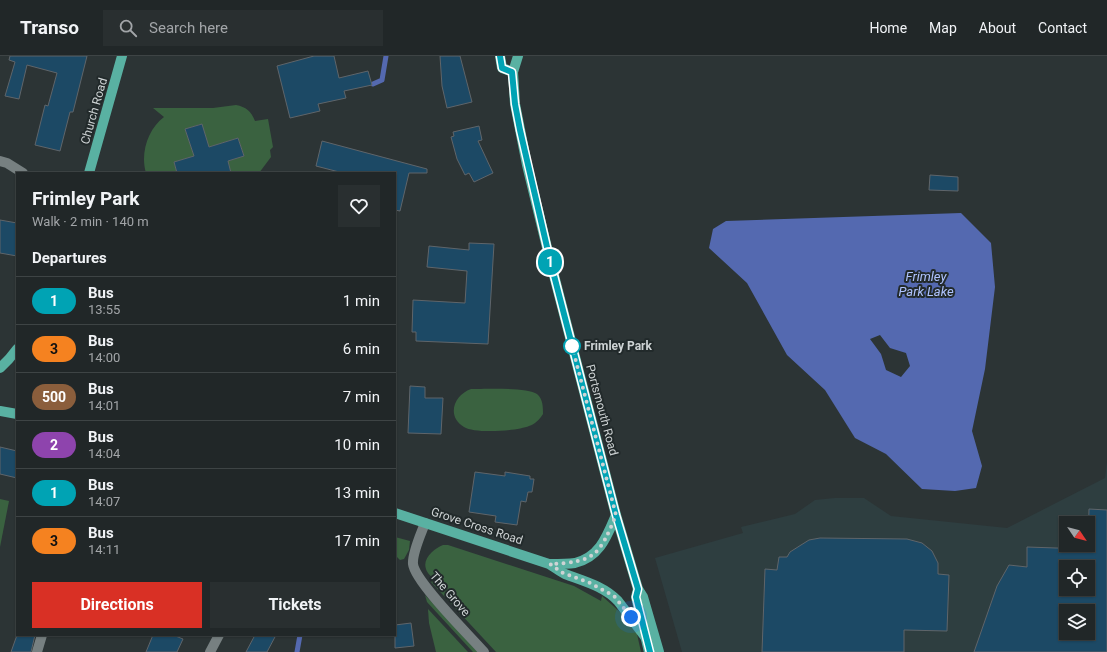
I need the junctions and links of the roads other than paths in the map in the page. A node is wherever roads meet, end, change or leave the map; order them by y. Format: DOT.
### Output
graph roads {
  1 [pos="122,56"];
  2 [pos="500,56"];
  3 [pos="518,56"];
  4 [pos="512,72"];
  5 [pos="0,161"];
  6 [pos="21,172"];
  7 [pos="89,172"];
  8 [pos="16,350"];
  9 [pos="0,368"];
  10 [pos="0,411"];
  11 [pos="16,414"];
  12 [pos="396,513"];
  13 [pos="616,515"];
  14 [pos="425,523"];
  15 [pos="550,564"];
  16 [pos="638,589"];
  17 [pos="42,636"];
  18 [pos="218,636"];
  19 [pos="646,638"];
  20 [pos="37,652"];
  21 [pos="210,652"];
  22 [pos="484,652"];
  23 [pos="650,652"];
  24 [pos="659,652"];
  1 -- 7 [label="main road, Church Road"];
  2 -- 4 [label="main road"];
  3 -- 4 [label="main road, Portsmouth Road"];
  4 -- 13 [label="main road, Portsmouth Road"];
  5 -- 6 [label="street"];
  8 -- 9 [label="main road"];
  10 -- 11 [label="main road"];
  12 -- 14 [label="main road, Grove Cross Road"];
  13 -- 15 [label="main road, Grove Cross Road"];
  13 -- 16 [label="main road, Portsmouth Road"];
  14 -- 15 [label="main road, Grove Cross Road"];
  14 -- 22 [label="street, The Grove"];
  15 -- 19 [label="main road, Grove Cross Road"];
  16 -- 19 [label="main road, Portsmouth Road"];
  16 -- 24 [label="main road, Portsmouth Road"];
  17 -- 20 [label="street"];
  18 -- 21 [label="street"];
  19 -- 23 [label="main road, Portsmouth Road"];
}
